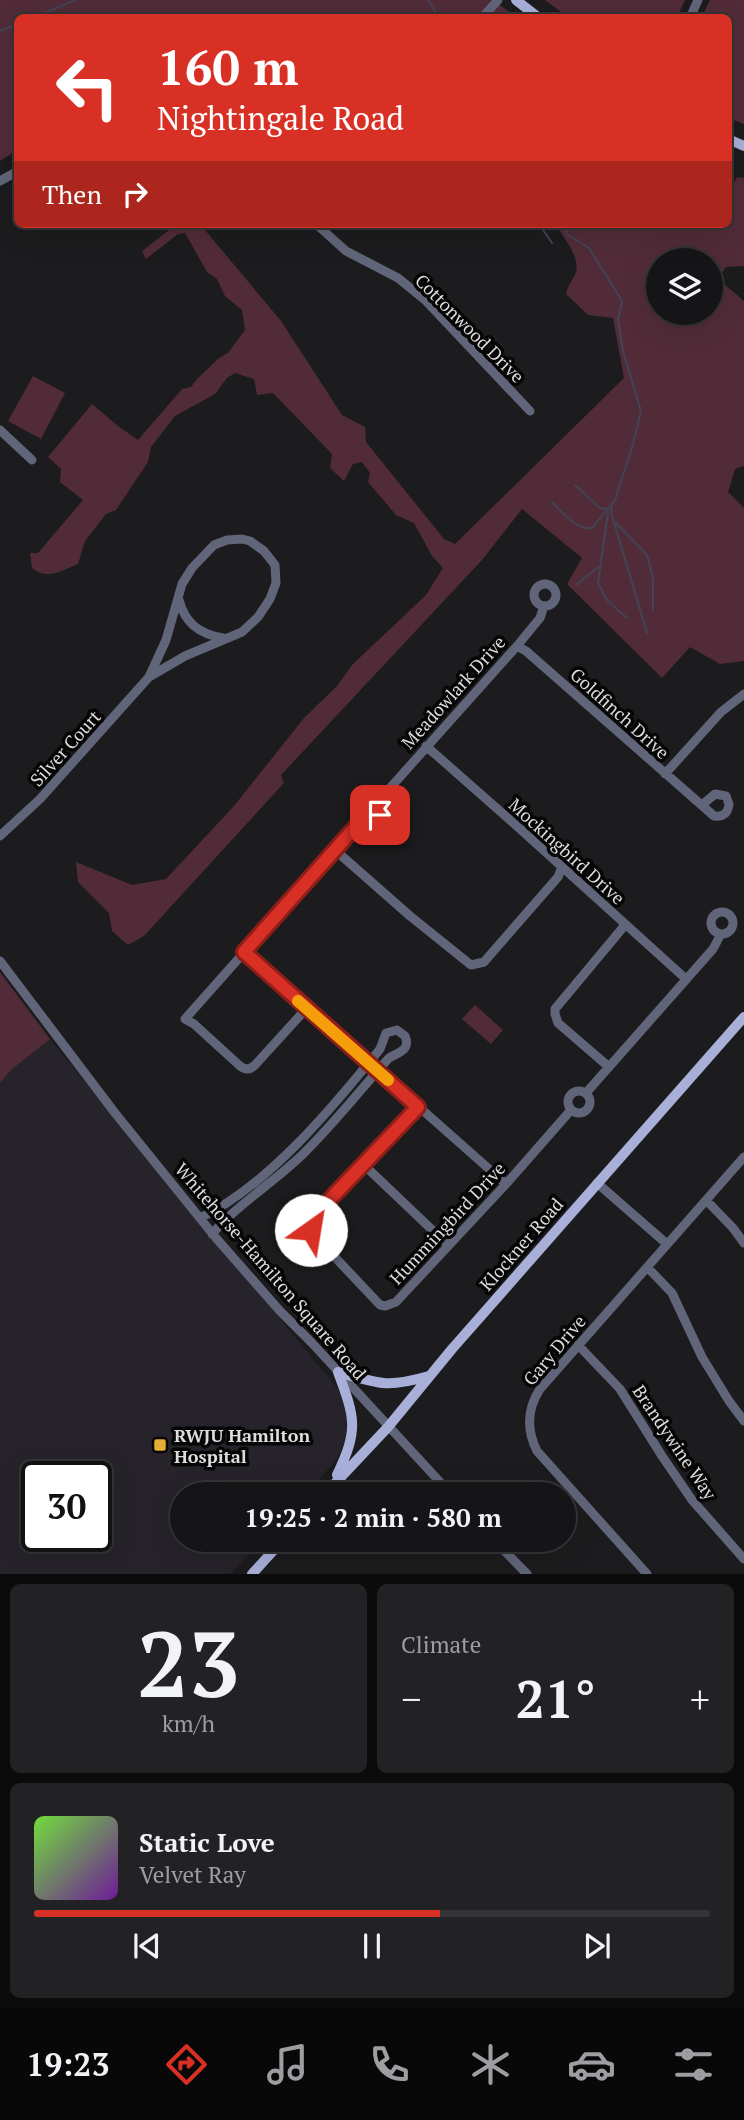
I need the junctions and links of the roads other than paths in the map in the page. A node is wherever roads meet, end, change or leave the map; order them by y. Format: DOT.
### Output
graph roads {
  1 [pos="498,0"];
  2 [pos="516,0"];
  3 [pos="486,14"];
  4 [pos="534,14"];
  5 [pos="320,228"];
  6 [pos="530,411"];
  7 [pos="0,430"];
  8 [pos="32,460"];
  9 [pos="179,600"];
  10 [pos="544,606"];
  11 [pos="225,638"];
  12 [pos="517,646"];
  13 [pos="149,677"];
  14 [pos="744,694"];
  15 [pos="426,746"];
  16 [pos="665,774"];
  17 [pos="382,797"];
  18 [pos="702,805"];
  19 [pos="367,814"];
  20 [pos="0,836"];
  21 [pos="335,850"];
  22 [pos="562,867"];
  23 [pos="625,925"];
  24 [pos="721,934"];
  25 [pos="244,952"];
  26 [pos="0,961"];
  27 [pos="686,979"];
  28 [pos="306,1009"];
  29 [pos="744,1017"];
  30 [pos="369,1063"];
  31 [pos="609,1067"];
  32 [pos="378,1070"];
  33 [pos="586,1093"];
  34 [pos="418,1107"];
  35 [pos="571,1110"];
  36 [pos="744,1157"];
  37 [pos="364,1166"];
  38 [pos="264,1173"];
  39 [pos="272,1182"];
  40 [pos="597,1183"];
  41 [pos="506,1184"];
  42 [pos="242,1191"];
  43 [pos="250,1200"];
  44 [pos="706,1200"];
  45 [pos="200,1218"];
  46 [pos="212,1234"];
  47 [pos="744,1243"];
  48 [pos="667,1244"];
  49 [pos="448,1245"];
  50 [pos="647,1267"];
  51 [pos="578,1345"];
  52 [pos="338,1372"];
  53 [pos="429,1376"];
  54 [pos="744,1421"];
  55 [pos="387,1427"];
  56 [pos="333,1482"];
  57 [pos="336,1482"];
  58 [pos="440,1482"];
  59 [pos="272,1552"];
  60 [pos="506,1552"];
  61 [pos="744,1559"];
  62 [pos="252,1574"];
  63 [pos="527,1574"];
  64 [pos="647,1574"];
  1 -- 3 [label="street"];
  2 -- 4 [label="main road"];
  5 -- 6 [label="street, Cottonwood Drive"];
  7 -- 8 [label="street"];
  9 -- 11 [label="street"];
  9 -- 11 [label="street, Silver Court"];
  9 -- 13 [label="street, Silver Court"];
  10 -- 12 [label="street, Meadowlark Drive"];
  11 -- 13 [label="street, Silver Court"];
  12 -- 15 [label="street, Meadowlark Drive"];
  12 -- 16 [label="street, Goldfinch Drive"];
  13 -- 20 [label="street, Silver Court"];
  14 -- 16 [label="street"];
  15 -- 17 [label="street, Meadowlark Drive"];
  15 -- 22 [label="street, Mockingbird Drive"];
  16 -- 18 [label="street, Goldfinch Drive"];
  17 -- 19 [label="street, Meadowlark Drive"];
  17 -- 19 [label="street, Meadowlark Drive"];
  19 -- 21 [label="street, Meadowlark Drive"];
  21 -- 22 [label="street"];
  21 -- 25 [label="street, Meadowlark Drive"];
  22 -- 23 [label="street, Mockingbird Drive"];
  23 -- 27 [label="street, Mockingbird Drive"];
  23 -- 31 [label="street"];
  24 -- 27 [label="street, Hummingbird Drive"];
  25 -- 28 [label="street"];
  25 -- 28 [label="street, Meadowlark Drive"];
  26 -- 45 [label="street, Whitehorse-Hamilton Square Road"];
  27 -- 31 [label="street, Hummingbird Drive"];
  28 -- 30 [label="street"];
  29 -- 40 [label="main road, Klockner Road"];
  30 -- 32 [label="street"];
  30 -- 32 [label="street"];
  30 -- 38 [label="street"];
  31 -- 33 [label="street, Hummingbird Drive"];
  32 -- 34 [label="street"];
  32 -- 39 [label="street"];
  33 -- 35 [label="street, Hummingbird Drive"];
  33 -- 35 [label="street, Hummingbird Drive"];
  34 -- 37 [label="street, Hummingbird Drive"];
  34 -- 41 [label="street"];
  35 -- 41 [label="street, Hummingbird Drive"];
  36 -- 44 [label="street, Gary Drive"];
  37 -- 49 [label="street"];
  37 -- 49 [label="street, Hummingbird Drive"];
  38 -- 39 [label="street"];
  38 -- 42 [label="street"];
  39 -- 43 [label="street"];
  40 -- 48 [label="street"];
  40 -- 53 [label="main road, Klockner Road"];
  41 -- 49 [label="street, Hummingbird Drive"];
  42 -- 43 [label="street"];
  42 -- 45 [label="street"];
  43 -- 46 [label="street"];
  44 -- 47 [label="street"];
  44 -- 48 [label="street, Gary Drive"];
  45 -- 46 [label="street, Whitehorse-Hamilton Square Road"];
  46 -- 52 [label="street, Whitehorse-Hamilton Square Road"];
  48 -- 50 [label="street, Gary Drive"];
  50 -- 51 [label="street, Gary Drive"];
  50 -- 54 [label="street"];
  51 -- 61 [label="street, Brandywine Way"];
  51 -- 64 [label="street, Gary Drive"];
  52 -- 53 [label="main road"];
  52 -- 55 [label="street, Whitehorse-Hamilton Square Road"];
  52 -- 56 [label="main road"];
  53 -- 55 [label="main road, Klockner Road"];
  55 -- 57 [label="main road, Klockner Road"];
  55 -- 58 [label="street, Whitehorse-Hamilton Square Road"];
  59 -- 62 [label="main road"];
  60 -- 63 [label="street"];
}
